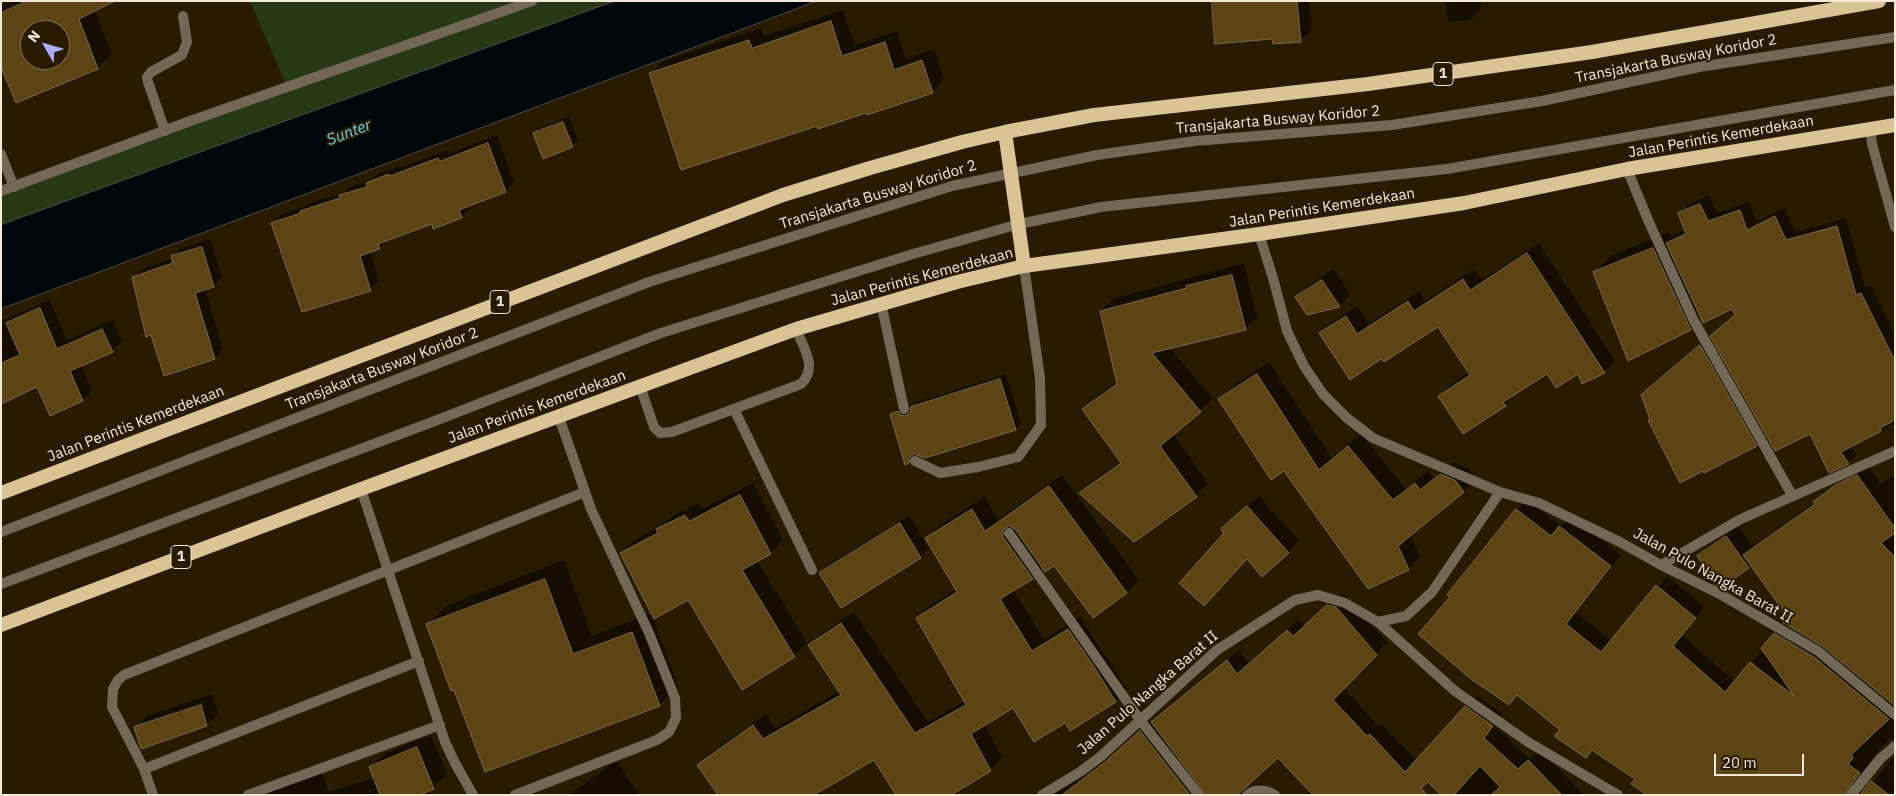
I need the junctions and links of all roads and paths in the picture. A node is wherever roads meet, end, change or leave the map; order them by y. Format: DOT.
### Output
graph roads {
  1 [pos="532,1"];
  2 [pos="1879,1"];
  3 [pos="183,16"];
  4 [pos="1895,37"];
  5 [pos="1895,90"];
  6 [pos="1895,125"];
  7 [pos="1870,128"];
  8 [pos="165,131"];
  9 [pos="1006,132"];
  10 [pos="1,154"];
  11 [pos="1627,169"];
  12 [pos="1010,173"];
  13 [pos="14,187"];
  14 [pos="1,192"];
  15 [pos="1019,224"];
  16 [pos="1895,227"];
  17 [pos="1260,234"];
  18 [pos="1024,266"];
  19 [pos="881,304"];
  20 [pos="796,330"];
  21 [pos="640,386"];
  22 [pos="734,409"];
  23 [pos="904,409"];
  24 [pos="559,417"];
  25 [pos="1895,451"];
  26 [pos="915,462"];
  27 [pos="361,489"];
  28 [pos="585,492"];
  29 [pos="1500,492"];
  30 [pos="1,493"];
  31 [pos="1792,495"];
  32 [pos="1,532"];
  33 [pos="1009,533"];
  34 [pos="1661,565"];
  35 [pos="388,570"];
  36 [pos="812,570"];
  37 [pos="1,584"];
  38 [pos="1378,622"];
  39 [pos="1,625"];
  40 [pos="419,661"];
  41 [pos="1895,715"];
  42 [pos="1140,720"];
  43 [pos="440,725"];
  44 [pos="1895,746"];
  45 [pos="144,769"];
  46 [pos="153,795"];
  47 [pos="248,795"];
  48 [pos="473,795"];
  49 [pos="515,795"];
  50 [pos="1042,795"];
  51 [pos="1199,795"];
  52 [pos="1247,795"];
  53 [pos="1275,795"];
  54 [pos="1618,795"];
  55 [pos="1851,795"];
  1 -- 8 [label="street"];
  2 -- 9 [label="highway, Jalan Perintis Kemerdekaan / 1"];
  3 -- 8 [label="street"];
  4 -- 12 [label="street, Transjakarta Busway Koridor 2"];
  5 -- 15 [label="street"];
  6 -- 7 [label="highway, Jalan Perintis Kemerdekaan / 1"];
  7 -- 11 [label="highway, Jalan Perintis Kemerdekaan / 1"];
  7 -- 16 [label="street"];
  8 -- 13 [label="street"];
  9 -- 12 [label="highway"];
  9 -- 30 [label="highway, Jalan Perintis Kemerdekaan / 1"];
  10 -- 13 [label="street"];
  11 -- 17 [label="highway, Jalan Perintis Kemerdekaan / 1"];
  11 -- 31 [label="street"];
  12 -- 15 [label="highway"];
  12 -- 32 [label="street, Transjakarta Busway Koridor 2"];
  13 -- 14 [label="street"];
  15 -- 18 [label="highway"];
  15 -- 37 [label="street"];
  17 -- 18 [label="highway, Jalan Perintis Kemerdekaan / 1"];
  17 -- 29 [label="street, Jalan Pulo Nangka Barat II"];
  18 -- 19 [label="highway, Jalan Perintis Kemerdekaan / 1"];
  18 -- 26 [label="street"];
  19 -- 20 [label="highway, Jalan Perintis Kemerdekaan / 1"];
  19 -- 23 [label="street"];
  20 -- 21 [label="highway, Jalan Perintis Kemerdekaan / 1"];
  20 -- 22 [label="street"];
  21 -- 22 [label="street"];
  21 -- 24 [label="highway, Jalan Perintis Kemerdekaan / 1"];
  22 -- 36 [label="street"];
  24 -- 27 [label="highway, Jalan Perintis Kemerdekaan / 1"];
  24 -- 28 [label="street"];
  25 -- 31 [label="street"];
  27 -- 35 [label="street"];
  27 -- 39 [label="highway, Jalan Perintis Kemerdekaan / 1"];
  28 -- 35 [label="street"];
  28 -- 49 [label="street"];
  29 -- 34 [label="street, Jalan Pulo Nangka Barat II"];
  29 -- 38 [label="street"];
  31 -- 34 [label="street"];
  33 -- 42 [label="street"];
  34 -- 41 [label="street, Jalan Pulo Nangka Barat II"];
  35 -- 40 [label="street"];
  35 -- 45 [label="street"];
  38 -- 42 [label="street, Jalan Pulo Nangka Barat II"];
  38 -- 54 [label="street, Jalan Pulo Nangka Barat II"];
  40 -- 43 [label="street"];
  40 -- 45 [label="street"];
  42 -- 50 [label="street, Jalan Pulo Nangka Barat II"];
  42 -- 51 [label="street"];
  43 -- 47 [label="street"];
  43 -- 48 [label="street"];
  44 -- 55 [label="street"];
  45 -- 46 [label="street"];
  52 -- 53 [label="street"];
}
